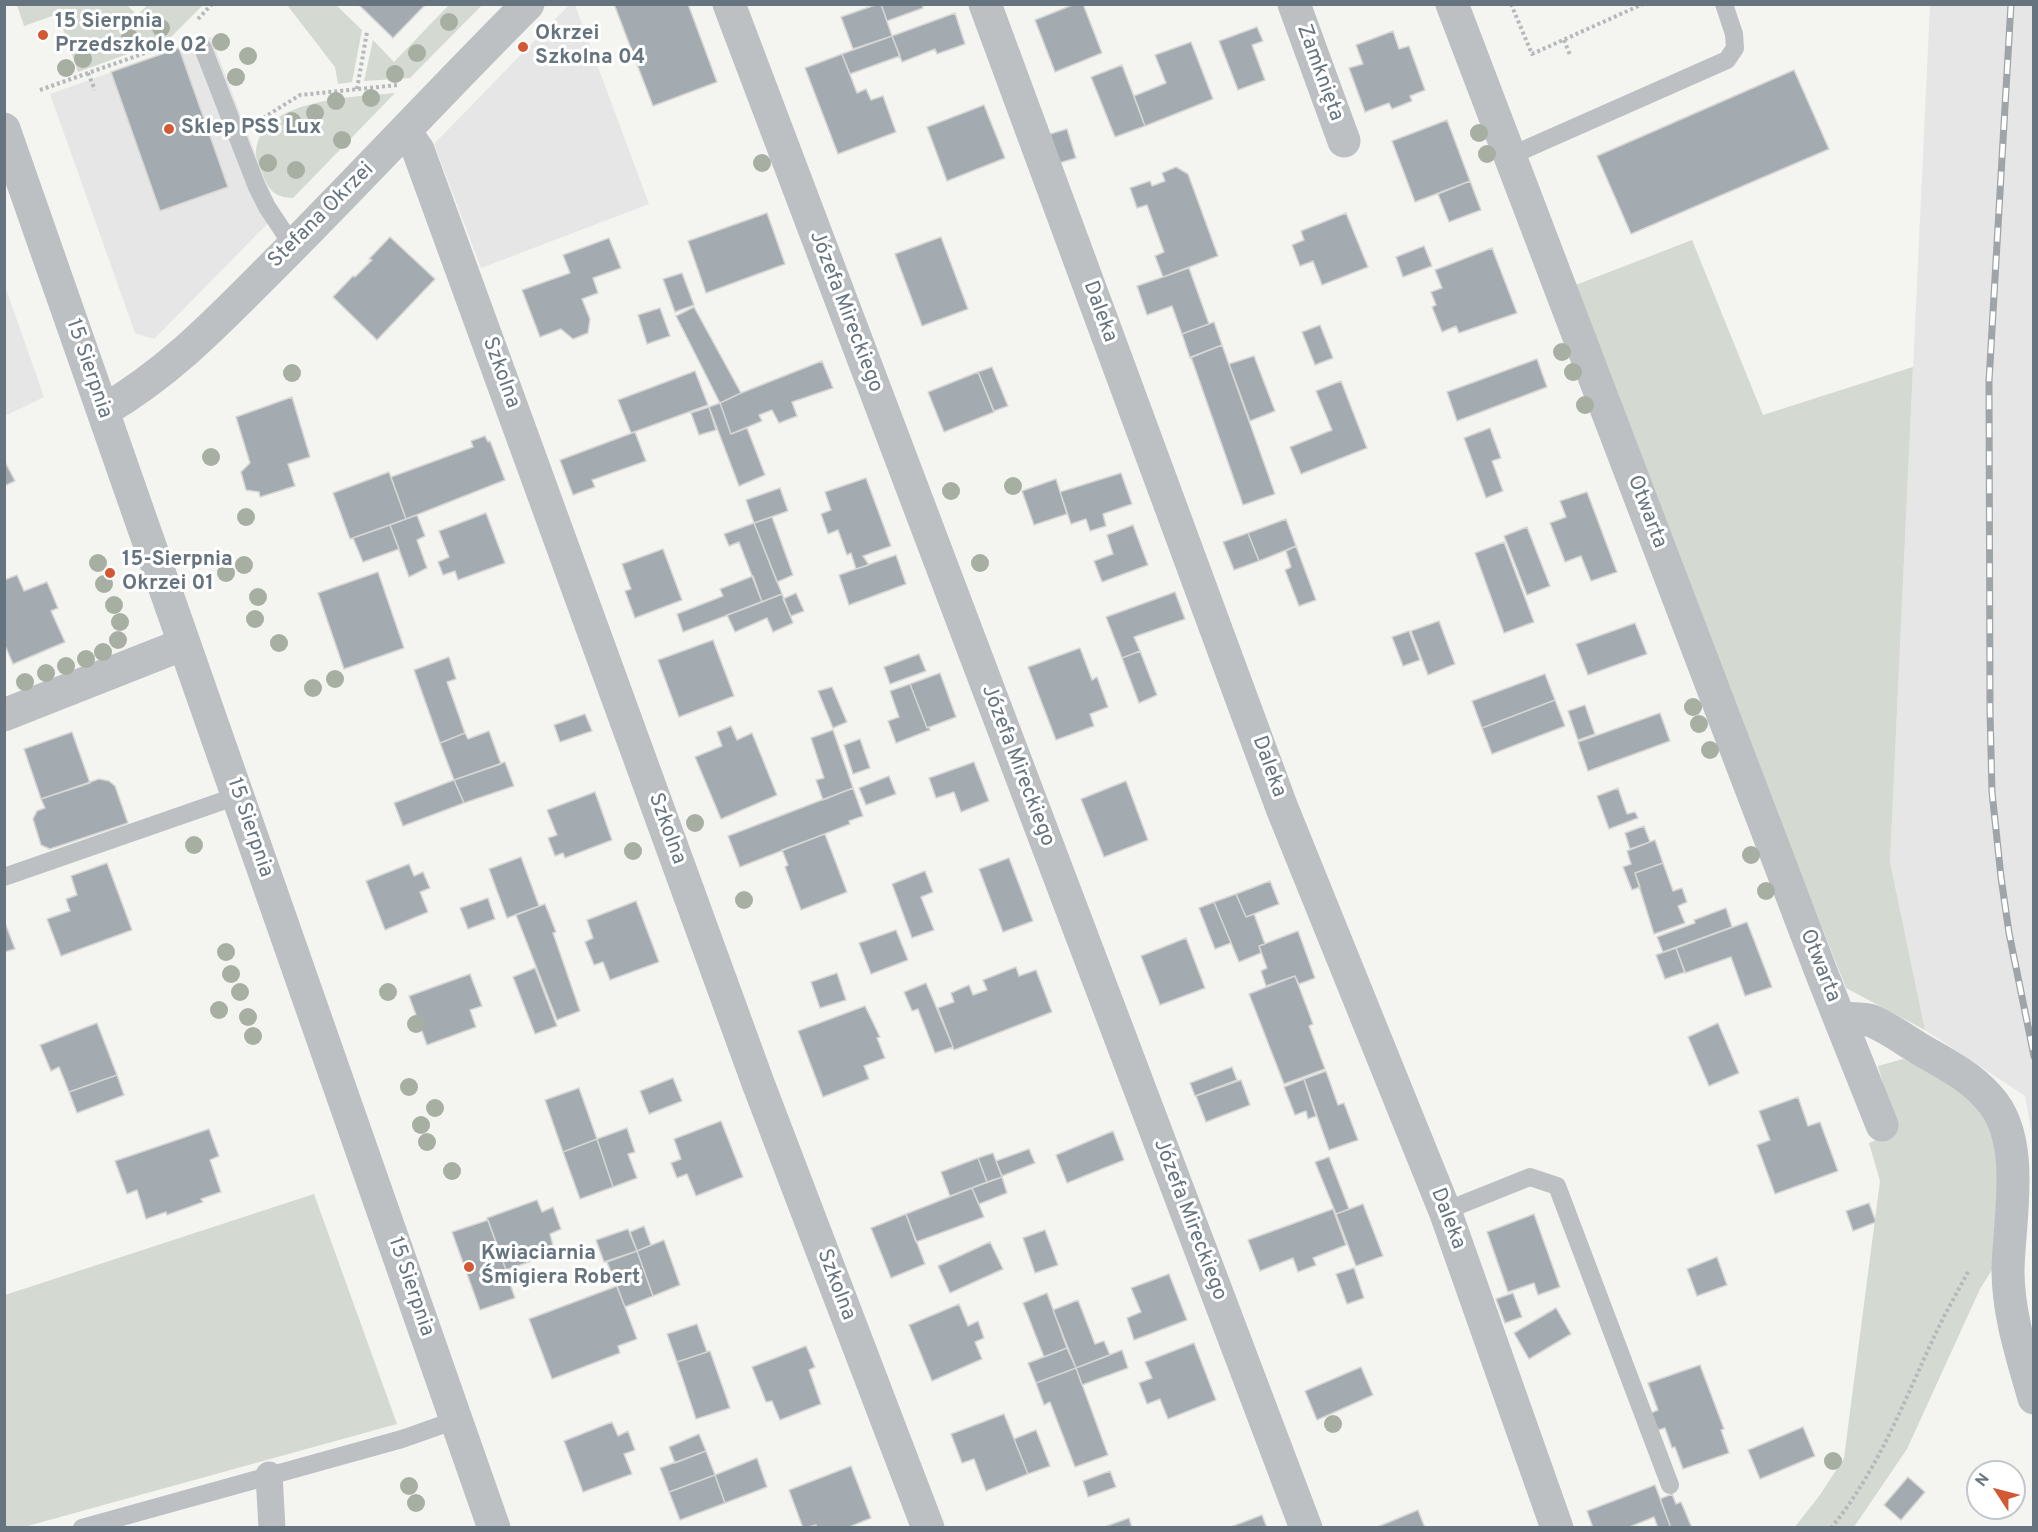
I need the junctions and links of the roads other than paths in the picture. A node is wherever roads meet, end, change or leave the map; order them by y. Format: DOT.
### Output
graph roads {
  1 [pos="528,4"];
  2 [pos="729,4"];
  3 [pos="985,4"];
  4 [pos="1294,4"];
  5 [pos="1452,4"];
  6 [pos="1724,4"];
  7 [pos="203,48"];
  8 [pos="4,129"];
  9 [pos="405,132"];
  10 [pos="1344,141"];
  11 [pos="1510,156"];
  12 [pos="293,246"];
  13 [pos="103,411"];
  14 [pos="184,644"];
  15 [pos="4,715"];
  16 [pos="237,796"];
  17 [pos="4,877"];
  18 [pos="1840,1018"];
  19 [pos="1882,1125"];
  20 [pos="1445,1211"];
  21 [pos="2034,1398"];
  22 [pos="456,1420"];
  23 [pos="269,1475"];
  24 [pos="1670,1485"];
  25 [pos="82,1527"];
  26 [pos="272,1527"];
  27 [pos="494,1527"];
  28 [pos="928,1527"];
  29 [pos="1306,1527"];
  30 [pos="1557,1527"];
  1 -- 9 [label="street, Stefana Okrzei"];
  2 -- 29 [label="street, Józefa Mireckiego"];
  3 -- 20 [label="street, Daleka"];
  4 -- 10 [label="street, Zamknięta"];
  5 -- 11 [label="street, Otwarta"];
  6 -- 11 [label="lane"];
  7 -- 12 [label="lane"];
  8 -- 13 [label="street, 15 Sierpnia"];
  9 -- 12 [label="street, Stefana Okrzei"];
  9 -- 28 [label="street, Szkolna"];
  11 -- 18 [label="street, Otwarta"];
  12 -- 13 [label="street, Stefana Okrzei"];
  13 -- 14 [label="street, 15 Sierpnia"];
  14 -- 15 [label="street"];
  14 -- 16 [label="street, 15 Sierpnia"];
  16 -- 17 [label="lane"];
  16 -- 22 [label="street, 15 Sierpnia"];
  18 -- 19 [label="street, Otwarta"];
  18 -- 21 [label="street, Otwarta"];
  20 -- 24 [label="lane"];
  20 -- 30 [label="street, Daleka"];
  22 -- 23 [label="lane"];
  22 -- 27 [label="street, 15 Sierpnia"];
  23 -- 25 [label="lane"];
  23 -- 26 [label="street"];
}
